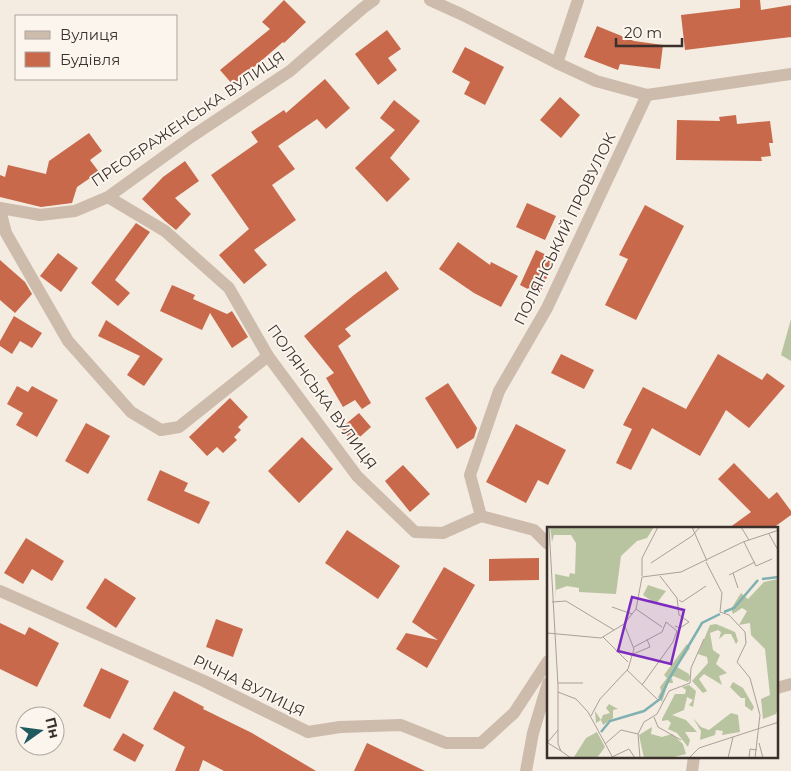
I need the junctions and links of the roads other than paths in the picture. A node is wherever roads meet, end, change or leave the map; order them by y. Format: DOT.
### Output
graph roads {
  1 [pos="374,0"];
  2 [pos="430,0"];
  3 [pos="578,0"];
  4 [pos="557,64"];
  5 [pos="791,74"];
  6 [pos="647,95"];
  7 [pos="108,197"];
  8 [pos="0,209"];
  9 [pos="268,356"];
  10 [pos="481,516"];
  11 [pos="547,543"];
  12 [pos="0,592"];
  13 [pos="547,663"];
  14 [pos="791,684"];
  15 [pos="547,686"];
  16 [pos="778,688"];
  17 [pos="694,758"];
  18 [pos="526,771"];
  19 [pos="692,771"];
  1 -- 7 [label="street, ПРЕОБРАЖЕНСЬКА ВУЛИЦЯ"];
  2 -- 4 [label="street"];
  3 -- 4 [label="street"];
  4 -- 6 [label="street"];
  5 -- 6 [label="street"];
  6 -- 10 [label="street, ПОЛЯНСЬКИЙ ПРОВУЛОК"];
  7 -- 8 [label="street, ПРЕОБРАЖЕНСЬКА ВУЛИЦЯ"];
  7 -- 9 [label="street, ПОЛЯНСЬКА ВУЛИЦЯ"];
  8 -- 9 [label="street, ПРЕОБРАЖЕНСЬКА ВУЛИЦЯ"];
  9 -- 10 [label="street, ПОЛЯНСЬКА ВУЛИЦЯ"];
  10 -- 11 [label="street"];
  12 -- 13 [label="street, РІЧНА ВУЛИЦЯ"];
  14 -- 16 [label="street"];
  15 -- 18 [label="street"];
  17 -- 19 [label="street"];
}
